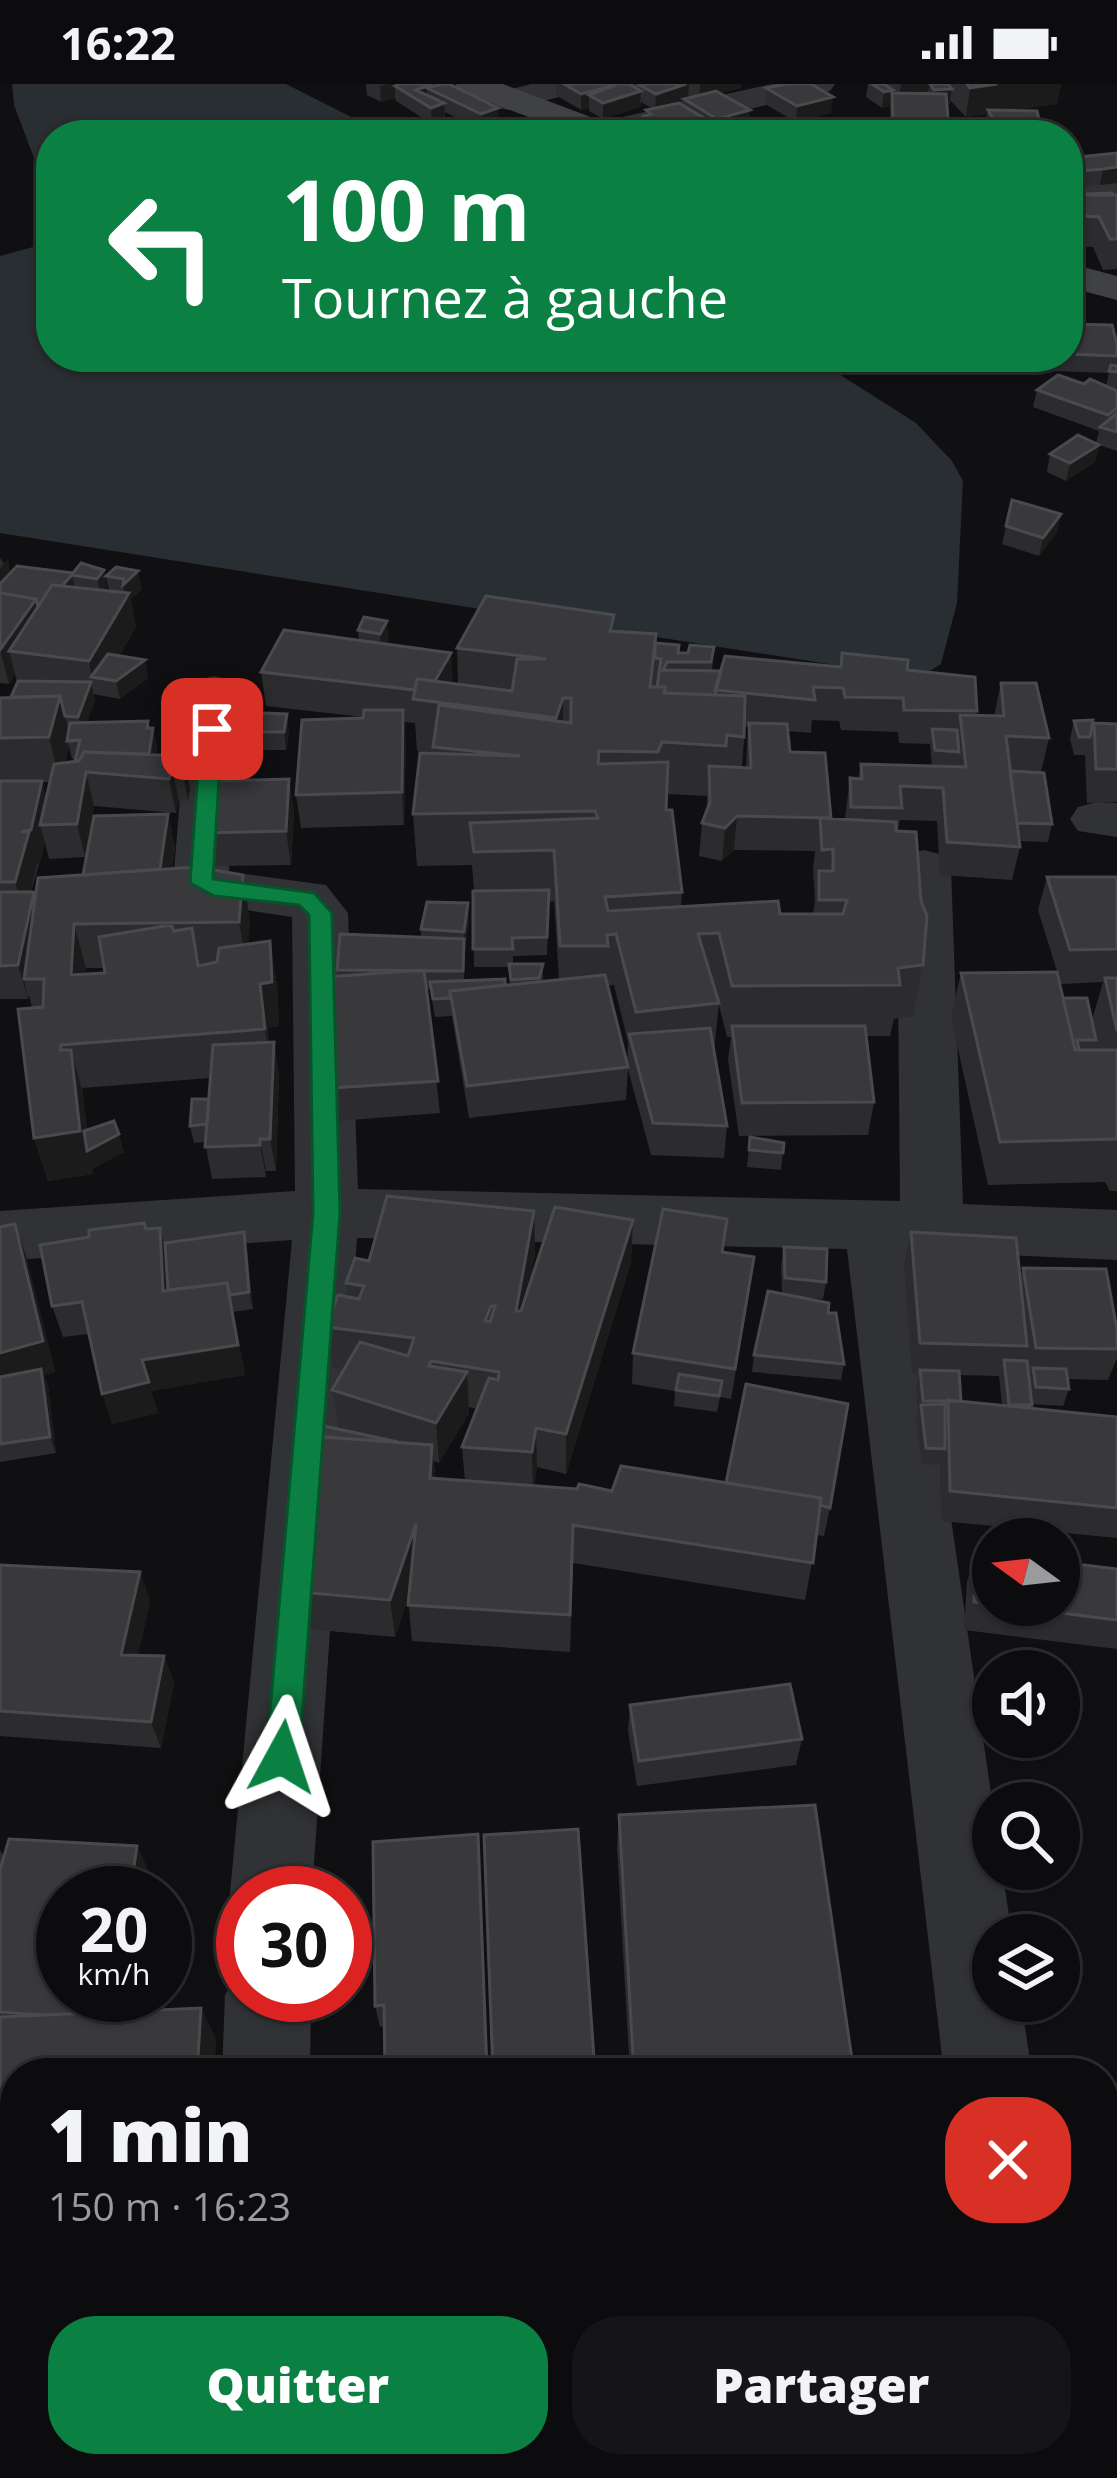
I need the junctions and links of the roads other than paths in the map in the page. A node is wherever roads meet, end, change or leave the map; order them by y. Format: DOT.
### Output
graph roads {
  1 [pos="472,84"];
  2 [pos="571,84"];
  3 [pos="818,84"];
  4 [pos="508,100"];
  5 [pos="564,120"];
  6 [pos="663,120"];
  7 [pos="1117,190"];
  8 [pos="1083,192"];
  9 [pos="1083,279"];
  10 [pos="1117,288"];
  11 [pos="214,691"];
  12 [pos="924,868"];
  13 [pos="327,1213"];
  14 [pos="904,1226"];
  15 [pos="1117,1235"];
  16 [pos="0,1236"];
  17 [pos="273,1866"];
  18 [pos="267,2022"];
  19 [pos="266,2058"];
  20 [pos="987,2058"];
  1 -- 4 [label="main road"];
  2 -- 4 [label="street"];
  3 -- 6 [label="street"];
  4 -- 5 [label="main road"];
  7 -- 8 [label="street"];
  9 -- 10 [label="main road"];
  11 -- 13 [label="street"];
  12 -- 14 [label="street"];
  13 -- 14 [label="street"];
  13 -- 16 [label="street"];
  13 -- 17 [label="street"];
  14 -- 15 [label="street"];
  14 -- 20 [label="street"];
  18 -- 19 [label="street"];
}
